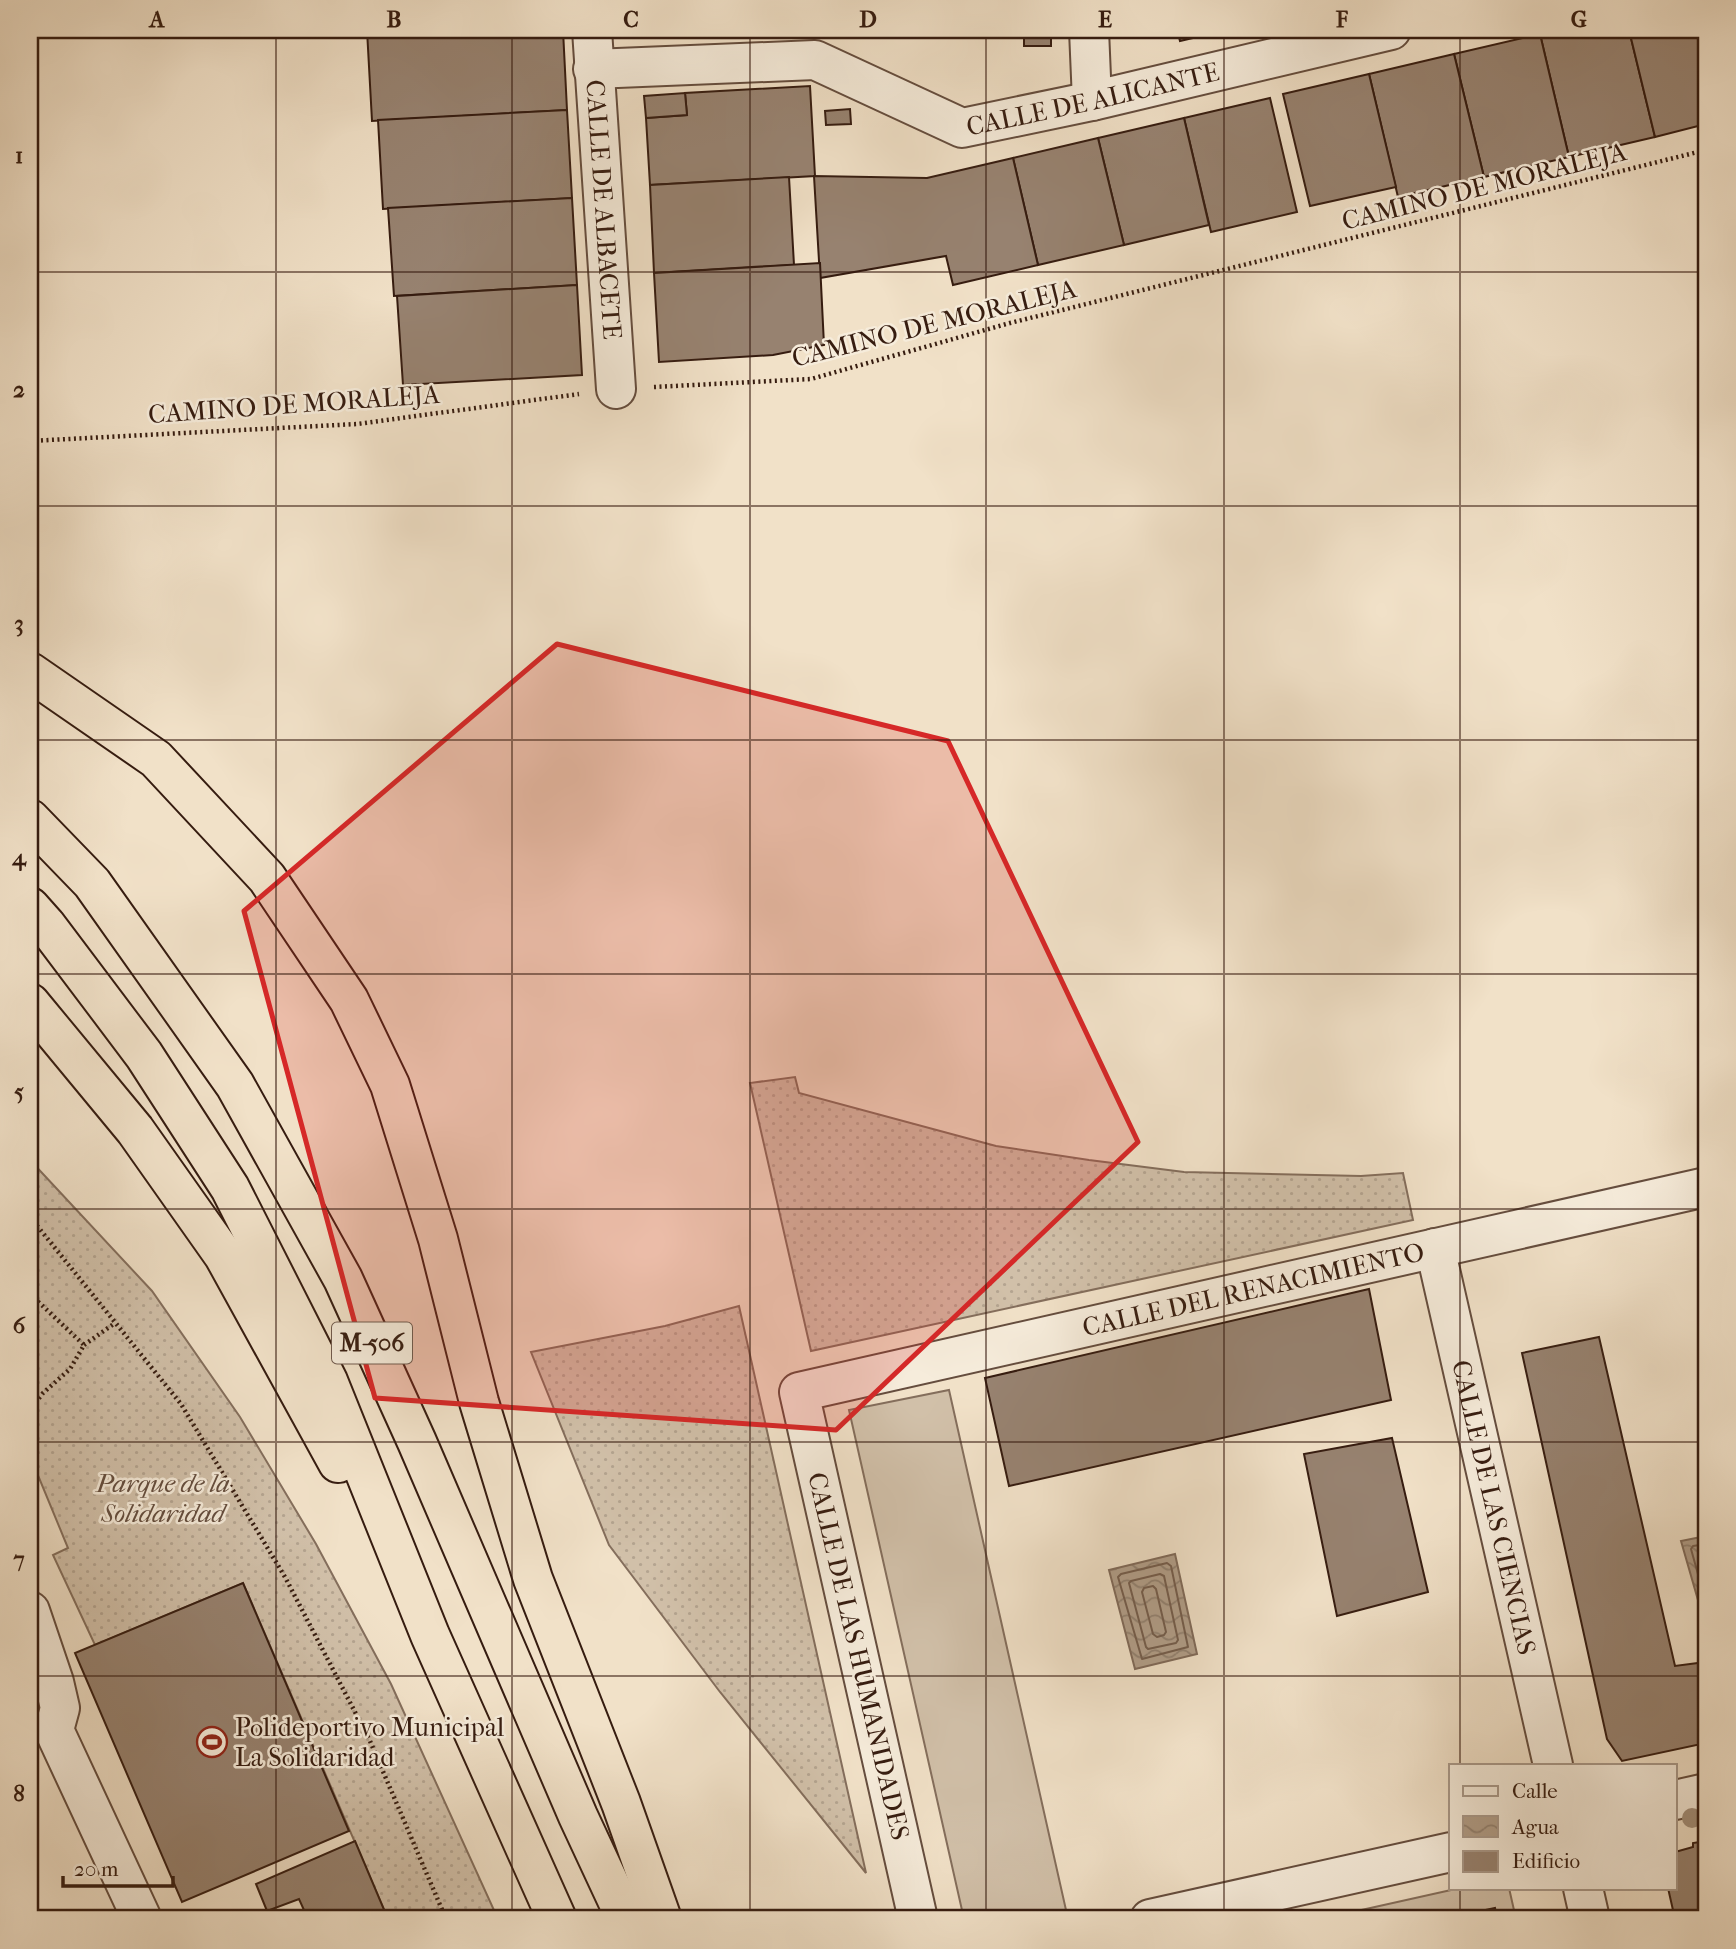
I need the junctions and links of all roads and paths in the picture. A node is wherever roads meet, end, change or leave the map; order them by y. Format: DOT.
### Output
graph roads {
  1 [pos="592,30"];
  2 [pos="1089,30"];
  3 [pos="1391,30"];
  4 [pos="593,69"];
  5 [pos="1092,101"];
  6 [pos="1706,150"];
  7 [pos="616,389"];
  8 [pos="30,441"];
  9 [pos="30,672"];
  10 [pos="30,819"];
  11 [pos="30,907"];
  12 [pos="30,1003"];
  13 [pos="1706,1187"];
  14 [pos="30,1217"];
  15 [pos="1435,1248"];
  16 [pos="30,1294"];
  17 [pos="115,1323"];
  18 [pos="84,1345"];
  19 [pos="799,1392"];
  20 [pos="30,1410"];
  21 [pos="30,1611"];
  22 [pos="430,1635"];
  23 [pos="42,1731"];
  24 [pos="1553,1764"];
  25 [pos="1706,1793"];
  26 [pos="1676,1800"];
  27 [pos="1449,1852"];
  28 [pos="1583,1890"];
  29 [pos="142,1919"];
  30 [pos="446,1919"];
  31 [pos="557,1919"];
  32 [pos="625,1919"];
  33 [pos="662,1919"];
  34 [pos="918,1919"];
  35 [pos="1150,1919"];
  36 [pos="1590,1919"];
  1 -- 4 [label="street, CALLE DE ALBACETE"];
  2 -- 5 [label="street"];
  3 -- 5 [label="street, CALLE DE ALICANTE"];
  4 -- 5 [label="street, CALLE DE ALICANTE"];
  4 -- 7 [label="street, CALLE DE ALBACETE"];
  6 -- 7 [label="path, CAMINO DE MORALEJA"];
  7 -- 8 [label="path, CAMINO DE MORALEJA"];
  9 -- 33 [label="highway"];
  10 -- 32 [label="highway, M-506"];
  11 -- 22 [label="highway, M-506"];
  12 -- 22 [label="highway"];
  13 -- 15 [label="street, CALLE DEL RENACIMIENTO"];
  14 -- 17 [label="path"];
  15 -- 19 [label="street, CALLE DEL RENACIMIENTO"];
  15 -- 24 [label="street, CALLE DE LAS CIENCIAS"];
  16 -- 18 [label="path"];
  17 -- 18 [label="path"];
  17 -- 30 [label="path"];
  18 -- 20 [label="path"];
  19 -- 34 [label="street, CALLE DE LAS HUMANIDADES"];
  21 -- 23 [label="street"];
  22 -- 31 [label="highway, M-506"];
  23 -- 29 [label="street"];
  25 -- 26 [label="street"];
  27 -- 35 [label="street"];
  28 -- 36 [label="street"];
}
